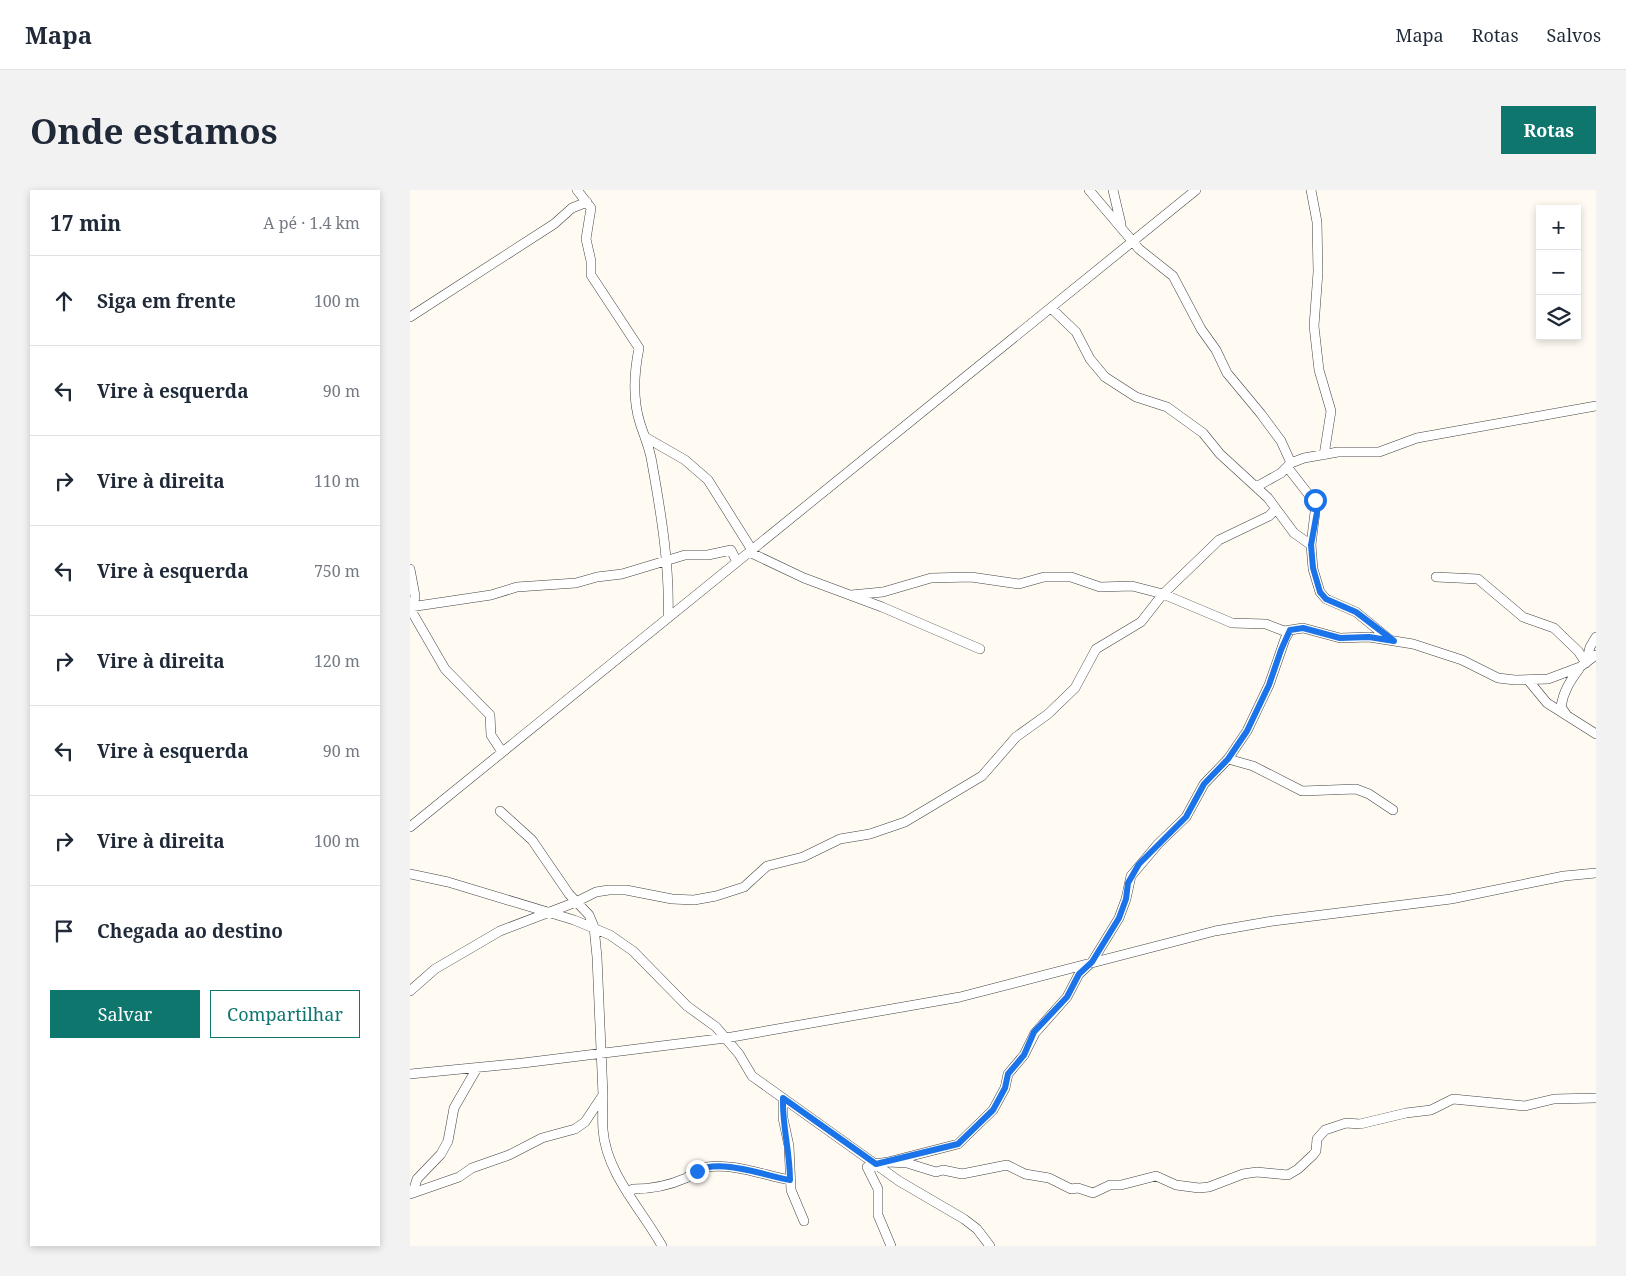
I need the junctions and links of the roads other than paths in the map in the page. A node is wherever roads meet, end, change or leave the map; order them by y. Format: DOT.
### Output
graph roads {
  1 [pos="577,190"];
  2 [pos="1089,190"];
  3 [pos="1113,190"];
  4 [pos="1196,190"];
  5 [pos="1311,190"];
  6 [pos="587,202"];
  7 [pos="1122,226"];
  8 [pos="1133,241"];
  9 [pos="1124,249"];
  10 [pos="1139,249"];
  11 [pos="1051,308"];
  12 [pos="410,317"];
  13 [pos="1596,406"];
  14 [pos="645,437"];
  15 [pos="1324,455"];
  16 [pos="1290,465"];
  17 [pos="1256,487"];
  18 [pos="1276,509"];
  19 [pos="1311,545"];
  20 [pos="751,551"];
  21 [pos="664,560"];
  22 [pos="737,562"];
  23 [pos="410,569"];
  24 [pos="1436,577"];
  25 [pos="1163,594"];
  26 [pos="851,595"];
  27 [pos="411,607"];
  28 [pos="668,618"];
  29 [pos="1290,630"];
  30 [pos="1596,637"];
  31 [pos="1394,641"];
  32 [pos="980,649"];
  33 [pos="1596,655"];
  34 [pos="1583,665"];
  35 [pos="1528,680"];
  36 [pos="1568,716"];
  37 [pos="1596,734"];
  38 [pos="502,752"];
  39 [pos="1228,759"];
  40 [pos="1393,810"];
  41 [pos="500,811"];
  42 [pos="410,827"];
  43 [pos="1596,873"];
  44 [pos="410,874"];
  45 [pos="576,902"];
  46 [pos="546,912"];
  47 [pos="594,927"];
  48 [pos="1092,962"];
  49 [pos="410,992"];
  50 [pos="726,1038"];
  51 [pos="602,1052"];
  52 [pos="477,1068"];
  53 [pos="410,1074"];
  54 [pos="603,1095"];
  55 [pos="783,1098"];
  56 [pos="1596,1098"];
  57 [pos="861,1154"];
  58 [pos="888,1162"];
  59 [pos="876,1164"];
  60 [pos="869,1172"];
  61 [pos="790,1180"];
  62 [pos="412,1192"];
  63 [pos="628,1194"];
  64 [pos="804,1221"];
  65 [pos="662,1246"];
  66 [pos="891,1246"];
  67 [pos="990,1246"];
  1 -- 6 [label="street"];
  2 -- 7 [label="street"];
  3 -- 7 [label="street"];
  4 -- 8 [label="street"];
  5 -- 15 [label="street"];
  6 -- 12 [label="street"];
  6 -- 14 [label="street"];
  7 -- 8 [label="street"];
  8 -- 9 [label="street"];
  8 -- 10 [label="street"];
  9 -- 10 [label="street"];
  9 -- 11 [label="street"];
  10 -- 16 [label="street"];
  11 -- 17 [label="street"];
  11 -- 20 [label="street"];
  13 -- 15 [label="street"];
  14 -- 20 [label="street"];
  14 -- 21 [label="street"];
  15 -- 16 [label="street"];
  16 -- 17 [label="street"];
  16 -- 19 [label="street"];
  17 -- 18 [label="street"];
  18 -- 19 [label="street"];
  18 -- 25 [label="street"];
  19 -- 31 [label="street"];
  20 -- 22 [label="street"];
  20 -- 26 [label="street"];
  21 -- 22 [label="street"];
  21 -- 27 [label="street"];
  21 -- 28 [label="street"];
  22 -- 28 [label="street"];
  23 -- 27 [label="street"];
  24 -- 34 [label="street"];
  25 -- 26 [label="street"];
  25 -- 29 [label="street"];
  25 -- 45 [label="street"];
  26 -- 32 [label="street"];
  27 -- 38 [label="street"];
  28 -- 38 [label="street"];
  29 -- 31 [label="street"];
  29 -- 39 [label="street"];
  30 -- 34 [label="street"];
  31 -- 35 [label="street"];
  33 -- 34 [label="street"];
  34 -- 35 [label="street"];
  34 -- 36 [label="street"];
  35 -- 36 [label="street"];
  36 -- 37 [label="street"];
  38 -- 42 [label="street"];
  39 -- 40 [label="street"];
  39 -- 48 [label="street"];
  41 -- 45 [label="street"];
  43 -- 48 [label="street"];
  44 -- 46 [label="street"];
  45 -- 46 [label="street"];
  45 -- 47 [label="street"];
  46 -- 47 [label="street"];
  46 -- 49 [label="street"];
  47 -- 50 [label="street"];
  47 -- 51 [label="street"];
  48 -- 50 [label="street"];
  48 -- 58 [label="street"];
  50 -- 51 [label="street"];
  50 -- 55 [label="street"];
  51 -- 52 [label="street"];
  51 -- 54 [label="street"];
  52 -- 53 [label="street"];
  52 -- 62 [label="street"];
  54 -- 62 [label="street"];
  54 -- 63 [label="street"];
  55 -- 57 [label="street"];
  55 -- 61 [label="street"];
  56 -- 58 [label="street"];
  57 -- 59 [label="street"];
  57 -- 60 [label="street"];
  58 -- 59 [label="street"];
  59 -- 60 [label="street"];
  59 -- 67 [label="street"];
  60 -- 66 [label="street"];
  61 -- 63 [label="street"];
  61 -- 64 [label="street"];
  63 -- 65 [label="street"];
}
